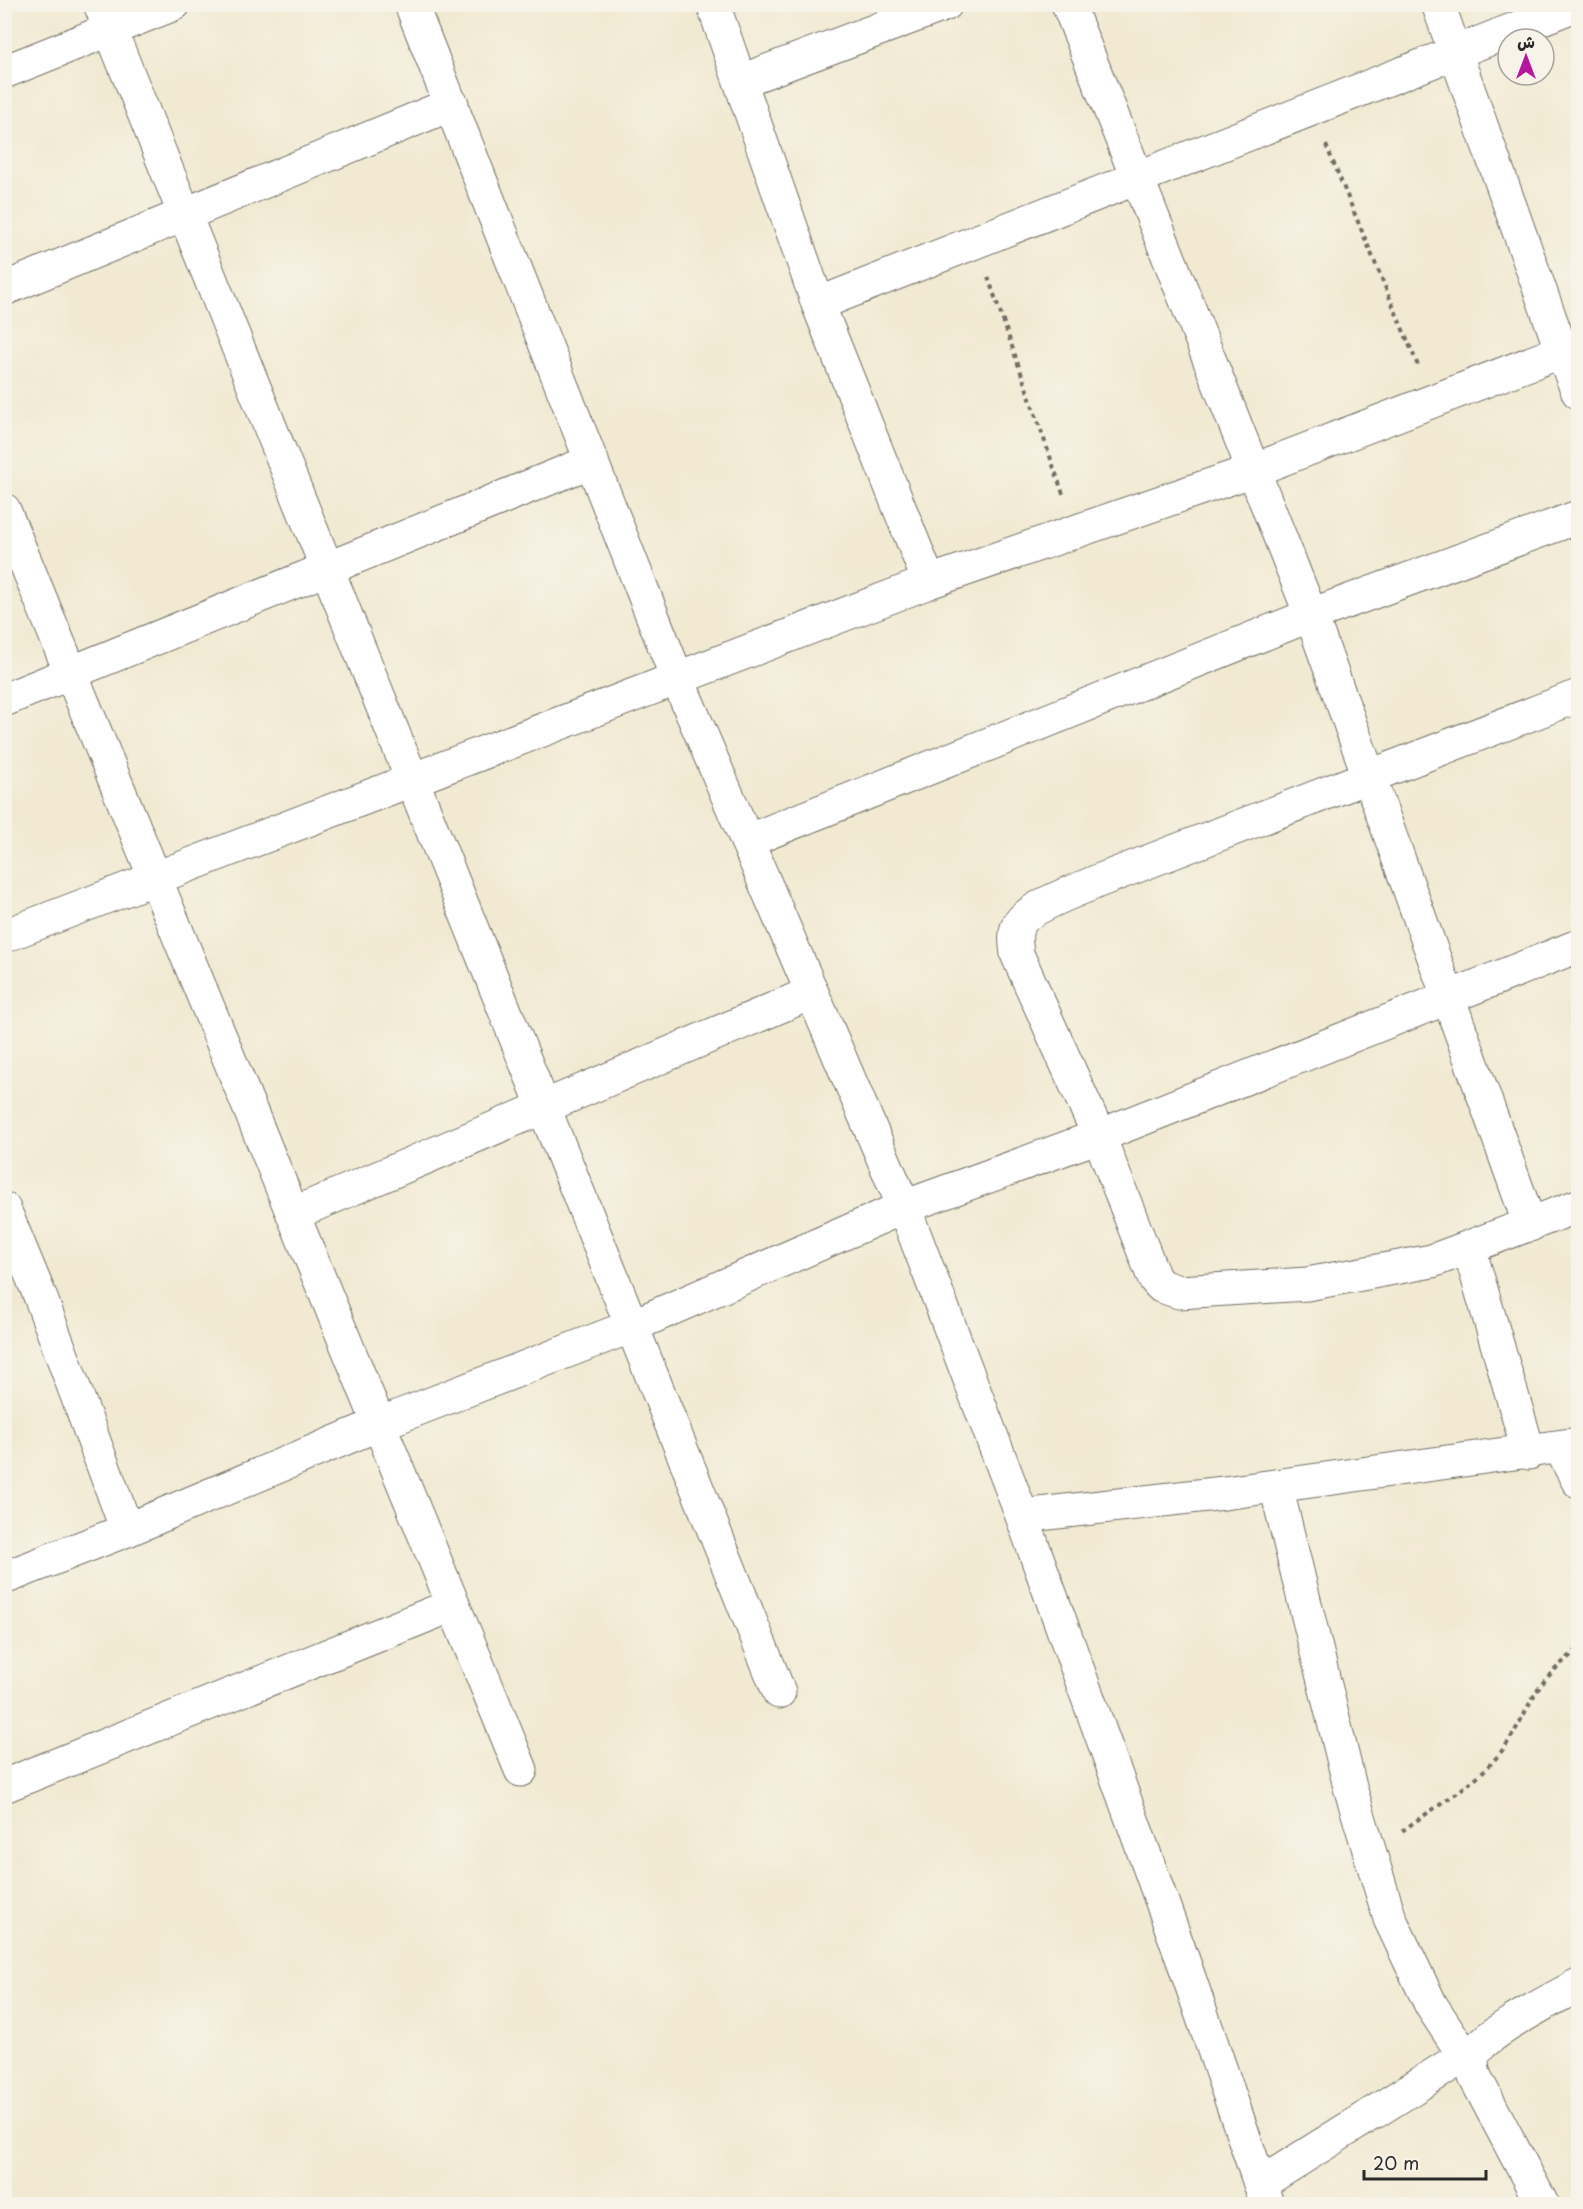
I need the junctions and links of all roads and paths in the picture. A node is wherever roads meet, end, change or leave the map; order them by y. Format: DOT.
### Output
graph roads {
  1 [pos="174,4"];
  2 [pos="411,4"];
  3 [pos="713,4"];
  4 [pos="946,4"];
  5 [pos="1068,4"];
  6 [pos="1438,4"];
  7 [pos="1578,4"];
  8 [pos="106,18"];
  9 [pos="1457,53"];
  10 [pos="4,72"];
  11 [pos="741,81"];
  12 [pos="452,104"];
  13 [pos="1312,111"];
  14 [pos="1139,179"];
  15 [pos="185,215"];
  16 [pos="976,242"];
  17 [pos="4,289"];
  18 [pos="818,304"];
  19 [pos="1570,349"];
  20 [pos="1578,392"];
  21 [pos="1433,402"];
  22 [pos="592,461"];
  23 [pos="1254,470"];
  24 [pos="4,510"];
  25 [pos="1578,517"];
  26 [pos="1076,531"];
  27 [pos="327,569"];
  28 [pos="929,582"];
  29 [pos="1311,615"];
  30 [pos="71,673"];
  31 [pos="677,678"];
  32 [pos="1578,696"];
  33 [pos="4,700"];
  34 [pos="1367,776"];
  35 [pos="412,780"];
  36 [pos="747,841"];
  37 [pos="155,878"];
  38 [pos="4,936"];
  39 [pos="1578,946"];
  40 [pos="812,993"];
  41 [pos="1450,998"];
  42 [pos="544,1108"];
  43 [pos="1099,1136"];
  44 [pos="1578,1206"];
  45 [pos="904,1207"];
  46 [pos="4,1209"];
  47 [pos="293,1214"];
  48 [pos="1530,1225"];
  49 [pos="1469,1248"];
  50 [pos="632,1326"];
  51 [pos="379,1424"];
  52 [pos="1569,1446"];
  53 [pos="1529,1453"];
  54 [pos="1578,1481"];
  55 [pos="1276,1486"];
  56 [pos="1022,1516"];
  57 [pos="127,1530"];
  58 [pos="4,1578"];
  59 [pos="453,1605"];
  60 [pos="1578,1649"];
  61 [pos="779,1692"];
  62 [pos="521,1770"];
  63 [pos="4,1786"];
  64 [pos="1370,1854"];
  65 [pos="1578,1985"];
  66 [pos="1468,2062"];
  67 [pos="1264,2194"];
  68 [pos="1542,2205"];
  1 -- 8 [label="street"];
  2 -- 12 [label="street"];
  3 -- 11 [label="street"];
  4 -- 11 [label="street"];
  5 -- 14 [label="street"];
  6 -- 9 [label="street"];
  7 -- 9 [label="street"];
  8 -- 10 [label="street"];
  8 -- 15 [label="street"];
  9 -- 13 [label="street"];
  9 -- 19 [label="street"];
  11 -- 18 [label="street"];
  12 -- 15 [label="street"];
  12 -- 22 [label="street"];
  13 -- 14 [label="street"];
  13 -- 21 [label="path"];
  14 -- 16 [label="street"];
  14 -- 23 [label="street"];
  15 -- 17 [label="street"];
  15 -- 27 [label="street"];
  16 -- 18 [label="street"];
  16 -- 26 [label="path"];
  18 -- 28 [label="street"];
  19 -- 20 [label="street"];
  19 -- 21 [label="street"];
  21 -- 23 [label="street"];
  22 -- 27 [label="street"];
  22 -- 31 [label="street"];
  23 -- 26 [label="street"];
  23 -- 29 [label="street"];
  24 -- 30 [label="street"];
  25 -- 29 [label="street"];
  26 -- 28 [label="street"];
  27 -- 30 [label="street"];
  27 -- 35 [label="street"];
  28 -- 31 [label="street"];
  29 -- 34 [label="street"];
  29 -- 36 [label="street"];
  30 -- 33 [label="street"];
  30 -- 37 [label="street"];
  31 -- 35 [label="street"];
  31 -- 36 [label="street"];
  32 -- 34 [label="street"];
  34 -- 41 [label="street"];
  34 -- 43 [label="street"];
  35 -- 37 [label="street"];
  35 -- 42 [label="street"];
  36 -- 40 [label="street"];
  37 -- 38 [label="street"];
  37 -- 47 [label="street"];
  39 -- 41 [label="street"];
  40 -- 42 [label="street"];
  40 -- 45 [label="street"];
  41 -- 43 [label="street"];
  41 -- 48 [label="street"];
  42 -- 47 [label="street"];
  42 -- 50 [label="street"];
  43 -- 45 [label="street"];
  43 -- 49 [label="street"];
  44 -- 48 [label="street"];
  45 -- 50 [label="street"];
  45 -- 56 [label="street"];
  46 -- 57 [label="street"];
  47 -- 51 [label="street"];
  48 -- 49 [label="street"];
  49 -- 53 [label="street"];
  50 -- 51 [label="street"];
  50 -- 61 [label="street"];
  51 -- 57 [label="street"];
  51 -- 59 [label="street"];
  52 -- 53 [label="street"];
  52 -- 54 [label="street"];
  53 -- 55 [label="street"];
  55 -- 56 [label="street"];
  55 -- 64 [label="street"];
  56 -- 67 [label="street"];
  57 -- 58 [label="street"];
  59 -- 62 [label="street"];
  59 -- 63 [label="street"];
  60 -- 64 [label="path"];
  64 -- 66 [label="street"];
  65 -- 66 [label="street"];
  66 -- 67 [label="street"];
  66 -- 68 [label="street"];
}
